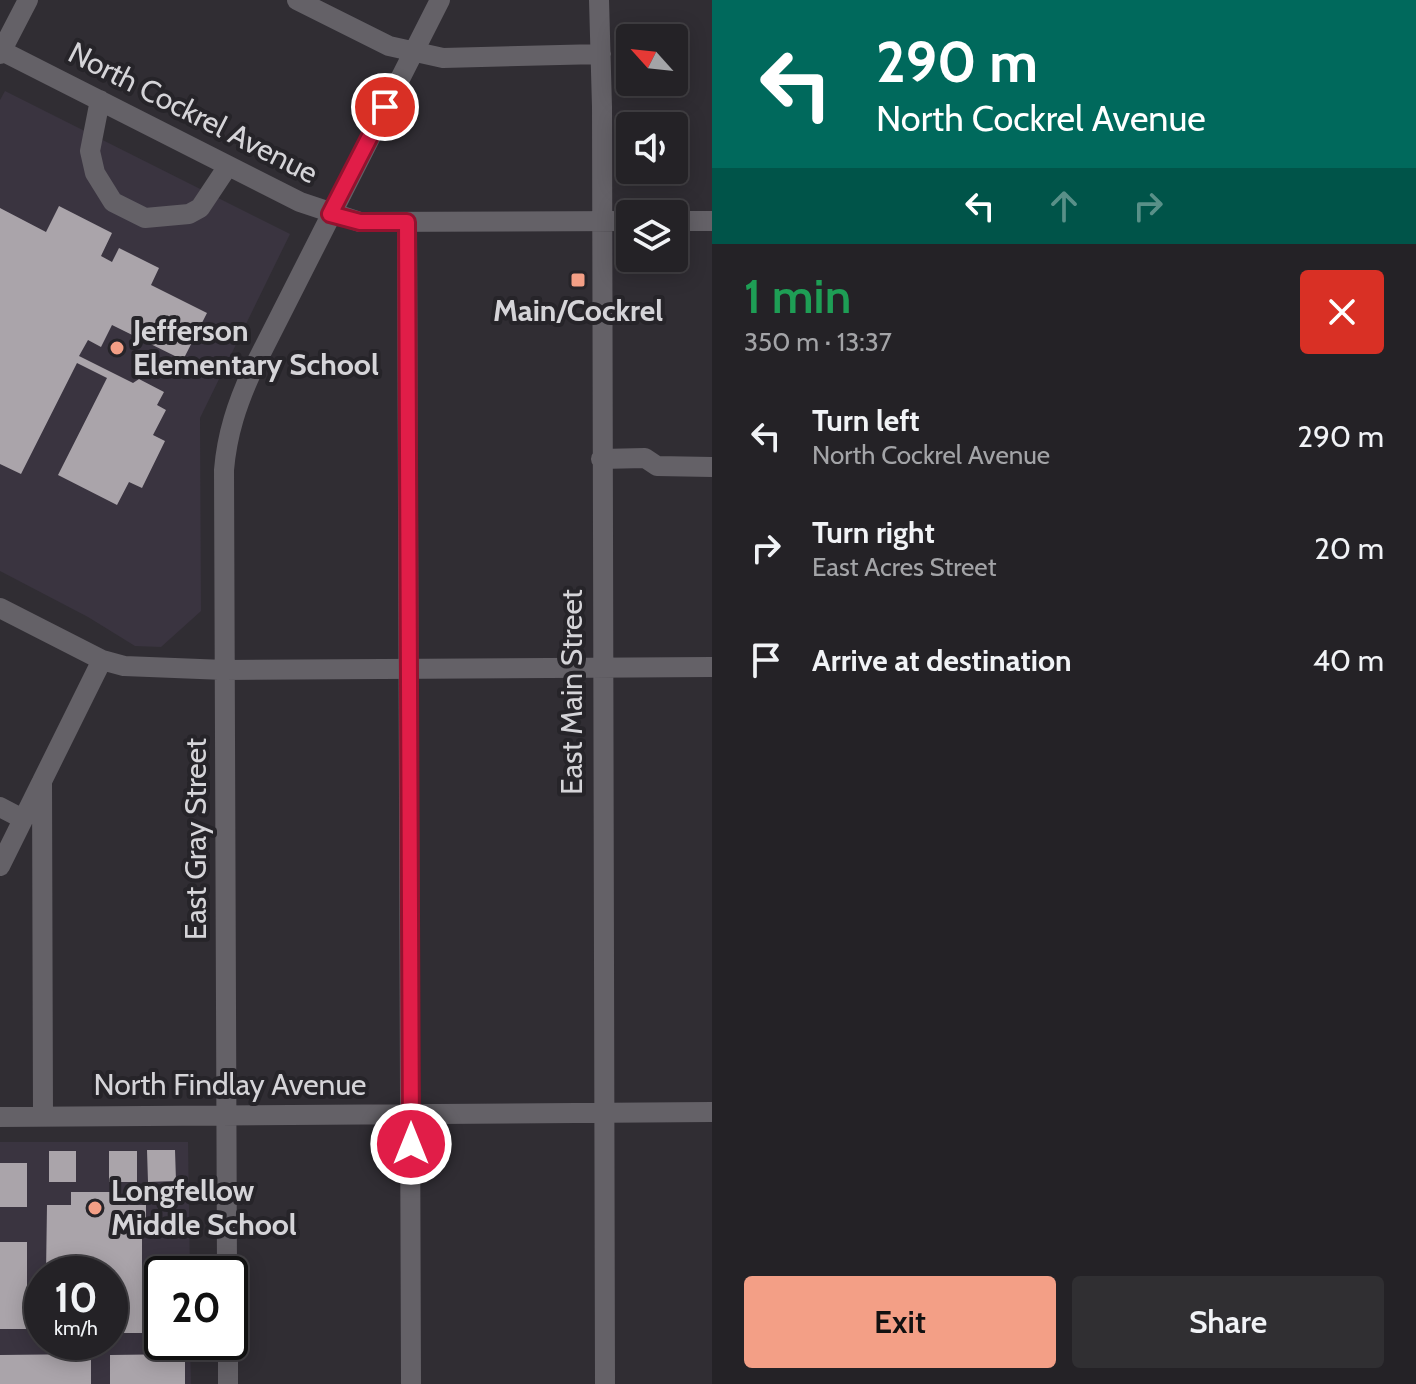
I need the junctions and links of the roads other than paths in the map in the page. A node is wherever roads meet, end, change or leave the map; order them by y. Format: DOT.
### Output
graph roads {
  1 [pos="28,0"];
  2 [pos="297,0"];
  3 [pos="440,0"];
  4 [pos="599,0"];
  5 [pos="1,51"];
  6 [pos="414,51"];
  7 [pos="601,54"];
  8 [pos="100,100"];
  9 [pos="228,166"];
  10 [pos="330,214"];
  11 [pos="601,221"];
  12 [pos="616,221"];
  13 [pos="688,221"];
  14 [pos="712,221"];
  15 [pos="407,222"];
  16 [pos="601,459"];
  17 [pos="712,467"];
  18 [pos="0,608"];
  19 [pos="102,660"];
  20 [pos="712,667"];
  21 [pos="601,668"];
  22 [pos="409,669"];
  23 [pos="225,670"];
  24 [pos="42,781"];
  25 [pos="0,807"];
  26 [pos="23,819"];
  27 [pos="0,866"];
  28 [pos="712,1112"];
  29 [pos="605,1113"];
  30 [pos="410,1114"];
  31 [pos="227,1115"];
  32 [pos="43,1116"];
  33 [pos="0,1117"];
  34 [pos="227,1256"];
  35 [pos="228,1360"];
  36 [pos="228,1384"];
  37 [pos="411,1384"];
  38 [pos="605,1384"];
  1 -- 5 [label="street"];
  2 -- 6 [label="street"];
  3 -- 6 [label="street, East Gray Street"];
  4 -- 7 [label="street, East Main Street"];
  5 -- 8 [label="street, North Cockrel Avenue"];
  6 -- 7 [label="street"];
  6 -- 10 [label="street, East Gray Street"];
  7 -- 11 [label="street, East Main Street"];
  8 -- 9 [label="street, North Cockrel Avenue"];
  8 -- 9 [label="street"];
  9 -- 10 [label="street, North Cockrel Avenue"];
  10 -- 15 [label="street, North Cockrel Avenue"];
  10 -- 23 [label="street, East Gray Street"];
  11 -- 12 [label="street, North Cockrel Avenue"];
  11 -- 15 [label="street, North Cockrel Avenue"];
  11 -- 16 [label="street, East Main Street"];
  13 -- 14 [label="street"];
  15 -- 22 [label="street"];
  16 -- 17 [label="street"];
  16 -- 21 [label="street, East Main Street"];
  18 -- 19 [label="street"];
  19 -- 23 [label="street"];
  19 -- 24 [label="street"];
  20 -- 21 [label="street"];
  21 -- 22 [label="street"];
  21 -- 29 [label="street, East Main Street"];
  22 -- 23 [label="street"];
  22 -- 30 [label="street"];
  23 -- 31 [label="street, East Gray Street"];
  24 -- 26 [label="street"];
  24 -- 32 [label="street"];
  25 -- 26 [label="street"];
  26 -- 27 [label="street"];
  28 -- 29 [label="street, North Findlay Avenue"];
  29 -- 30 [label="street, North Findlay Avenue"];
  29 -- 38 [label="street, East Main Street"];
  30 -- 31 [label="street, North Findlay Avenue"];
  30 -- 37 [label="street"];
  31 -- 32 [label="street, North Findlay Avenue"];
  31 -- 34 [label="street, East Gray Street"];
  32 -- 33 [label="street, North Findlay Avenue"];
  35 -- 36 [label="street"];
}
